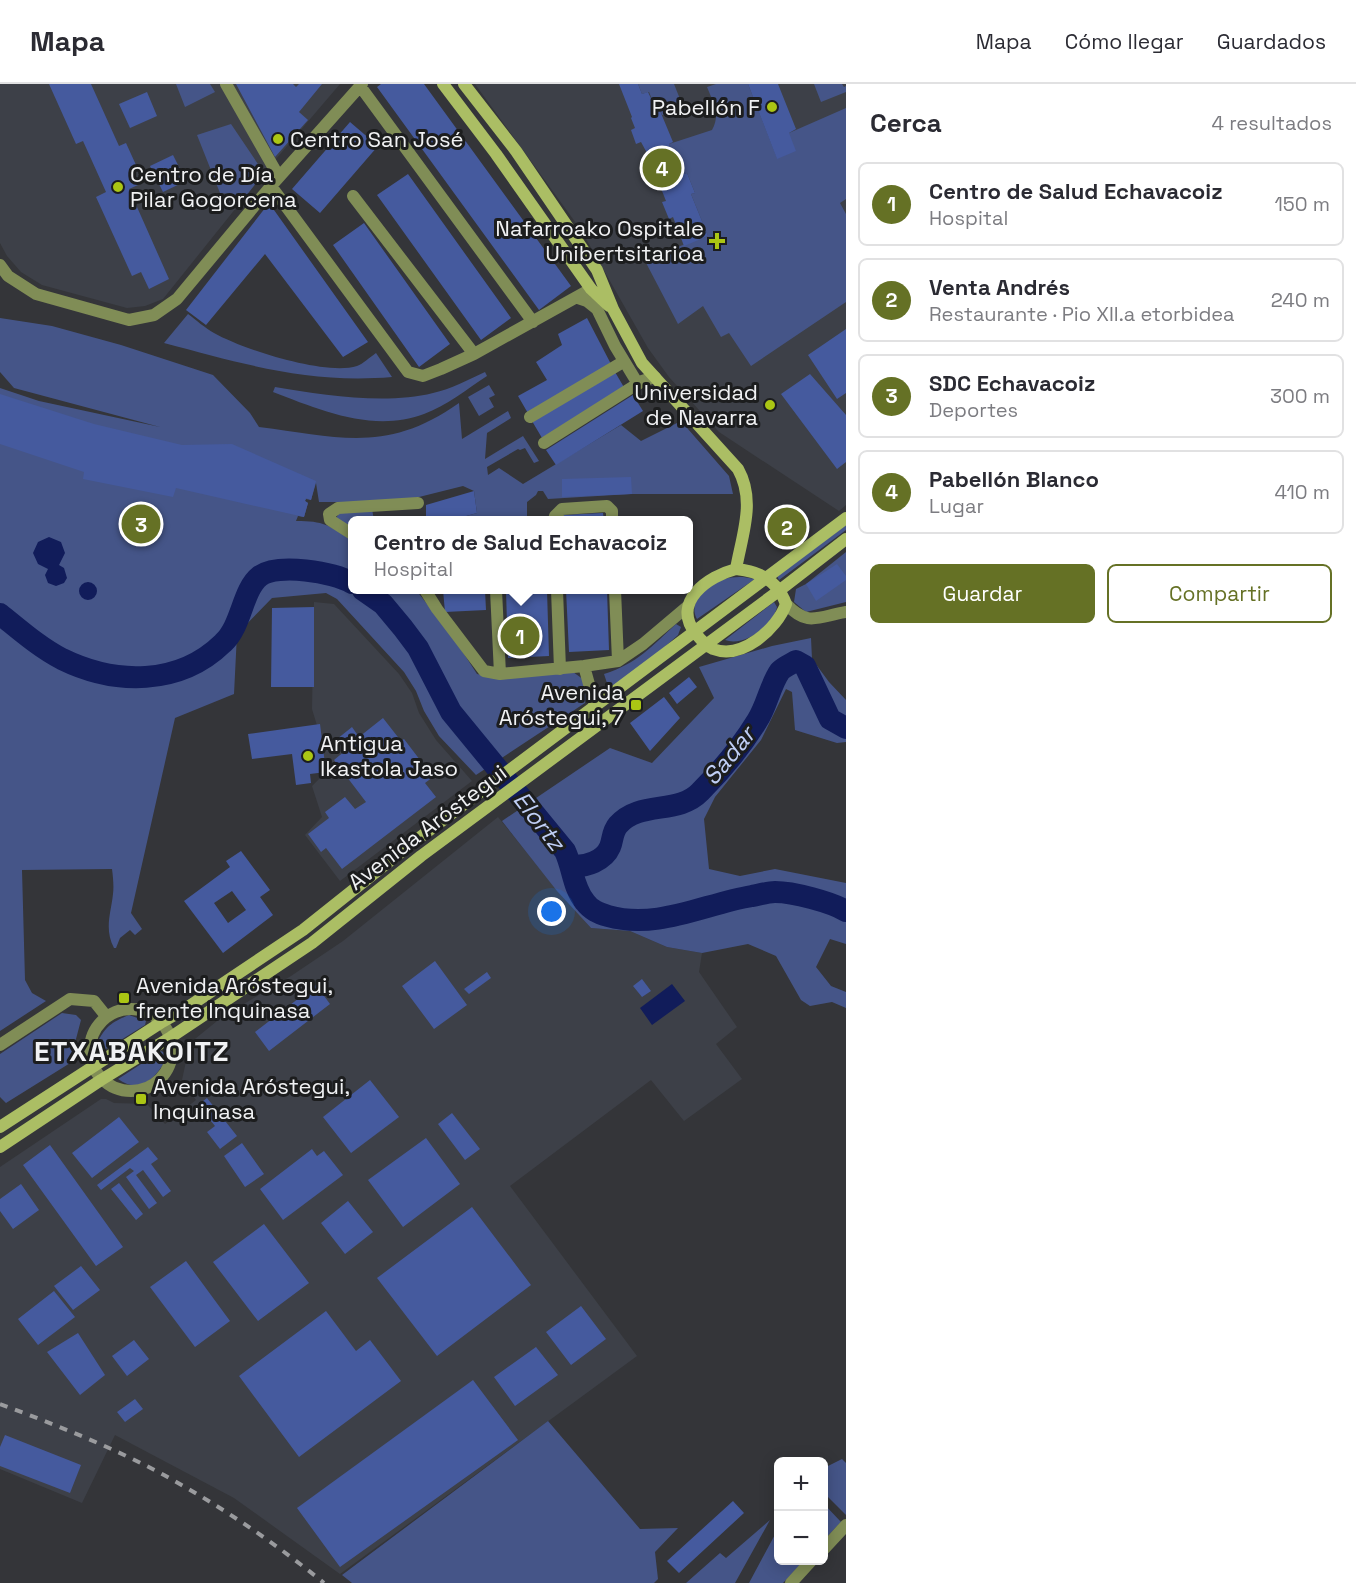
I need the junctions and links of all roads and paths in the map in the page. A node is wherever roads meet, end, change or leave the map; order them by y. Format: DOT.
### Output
graph roads {
  1 [pos="226,84"];
  2 [pos="442,84"];
  3 [pos="464,84"];
  4 [pos="361,85"];
  5 [pos="275,182"];
  6 [pos="353,196"];
  7 [pos="0,265"];
  8 [pos="591,289"];
  9 [pos="578,298"];
  10 [pos="613,309"];
  11 [pos="533,322"];
  12 [pos="474,354"];
  13 [pos="623,362"];
  14 [pos="656,377"];
  15 [pos="638,384"];
  16 [pos="530,417"];
  17 [pos="544,443"];
  18 [pos="418,504"];
  19 [pos="556,516"];
  20 [pos="612,516"];
  21 [pos="846,518"];
  22 [pos="348,531"];
  23 [pos="846,539"];
  24 [pos="736,569"];
  25 [pos="766,577"];
  26 [pos="780,590"];
  27 [pos="429,594"];
  28 [pos="496,594"];
  29 [pos="557,594"];
  30 [pos="615,594"];
  31 [pos="786,604"];
  32 [pos="688,606"];
  33 [pos="846,612"];
  34 [pos="695,633"];
  35 [pos="705,644"];
  36 [pos="618,661"];
  37 [pos="585,666"];
  38 [pos="560,669"];
  39 [pos="500,674"];
  40 [pos="595,706"];
  41 [pos="106,1016"];
  42 [pos="162,1022"];
  43 [pos="171,1037"];
  44 [pos="0,1045"];
  45 [pos="93,1067"];
  46 [pos="101,1080"];
  47 [pos="0,1127"];
  48 [pos="0,1147"];
  49 [pos="846,1525"];
  50 [pos="828,1545"];
  51 [pos="807,1565"];
  52 [pos="791,1583"];
  1 -- 5 [label="street"];
  2 -- 8 [label="main road"];
  3 -- 10 [label="main road"];
  4 -- 5 [label="street"];
  4 -- 11 [label="street"];
  5 -- 7 [label="street"];
  5 -- 12 [label="street"];
  6 -- 12 [label="street"];
  8 -- 9 [label="street"];
  8 -- 10 [label="main road"];
  9 -- 11 [label="street"];
  9 -- 13 [label="street"];
  10 -- 14 [label="main road"];
  11 -- 12 [label="street"];
  13 -- 15 [label="street"];
  13 -- 16 [label="street"];
  14 -- 15 [label="street"];
  14 -- 24 [label="main road"];
  15 -- 17 [label="street"];
  18 -- 22 [label="street"];
  19 -- 20 [label="street"];
  21 -- 25 [label="main road, Avenida Aróstegui"];
  23 -- 26 [label="main road, Avenida Aróstegui"];
  24 -- 25 [label="main road"];
  24 -- 32 [label="main road"];
  25 -- 26 [label="main road"];
  25 -- 34 [label="main road, Avenida Aróstegui"];
  26 -- 31 [label="main road"];
  26 -- 35 [label="main road, Avenida Aróstegui"];
  27 -- 39 [label="street"];
  28 -- 39 [label="street"];
  29 -- 38 [label="street"];
  30 -- 36 [label="street"];
  31 -- 33 [label="street"];
  31 -- 35 [label="main road"];
  32 -- 34 [label="main road"];
  32 -- 36 [label="street"];
  34 -- 35 [label="main road"];
  34 -- 40 [label="main road, Avenida Aróstegui"];
  35 -- 43 [label="main road, Avenida Aróstegui"];
  36 -- 37 [label="street"];
  37 -- 38 [label="street"];
  37 -- 40 [label="street"];
  38 -- 39 [label="street"];
  40 -- 42 [label="main road, Avenida Aróstegui"];
  41 -- 42 [label="street"];
  41 -- 44 [label="street"];
  41 -- 45 [label="street"];
  42 -- 43 [label="street"];
  42 -- 45 [label="main road, Avenida Aróstegui"];
  43 -- 46 [label="main road, Avenida Aróstegui"];
  43 -- 46 [label="street"];
  45 -- 46 [label="street"];
  45 -- 47 [label="main road, Avenida Aróstegui"];
  46 -- 48 [label="main road, Avenida Aróstegui"];
  49 -- 50 [label="street"];
  51 -- 52 [label="street"];
}
